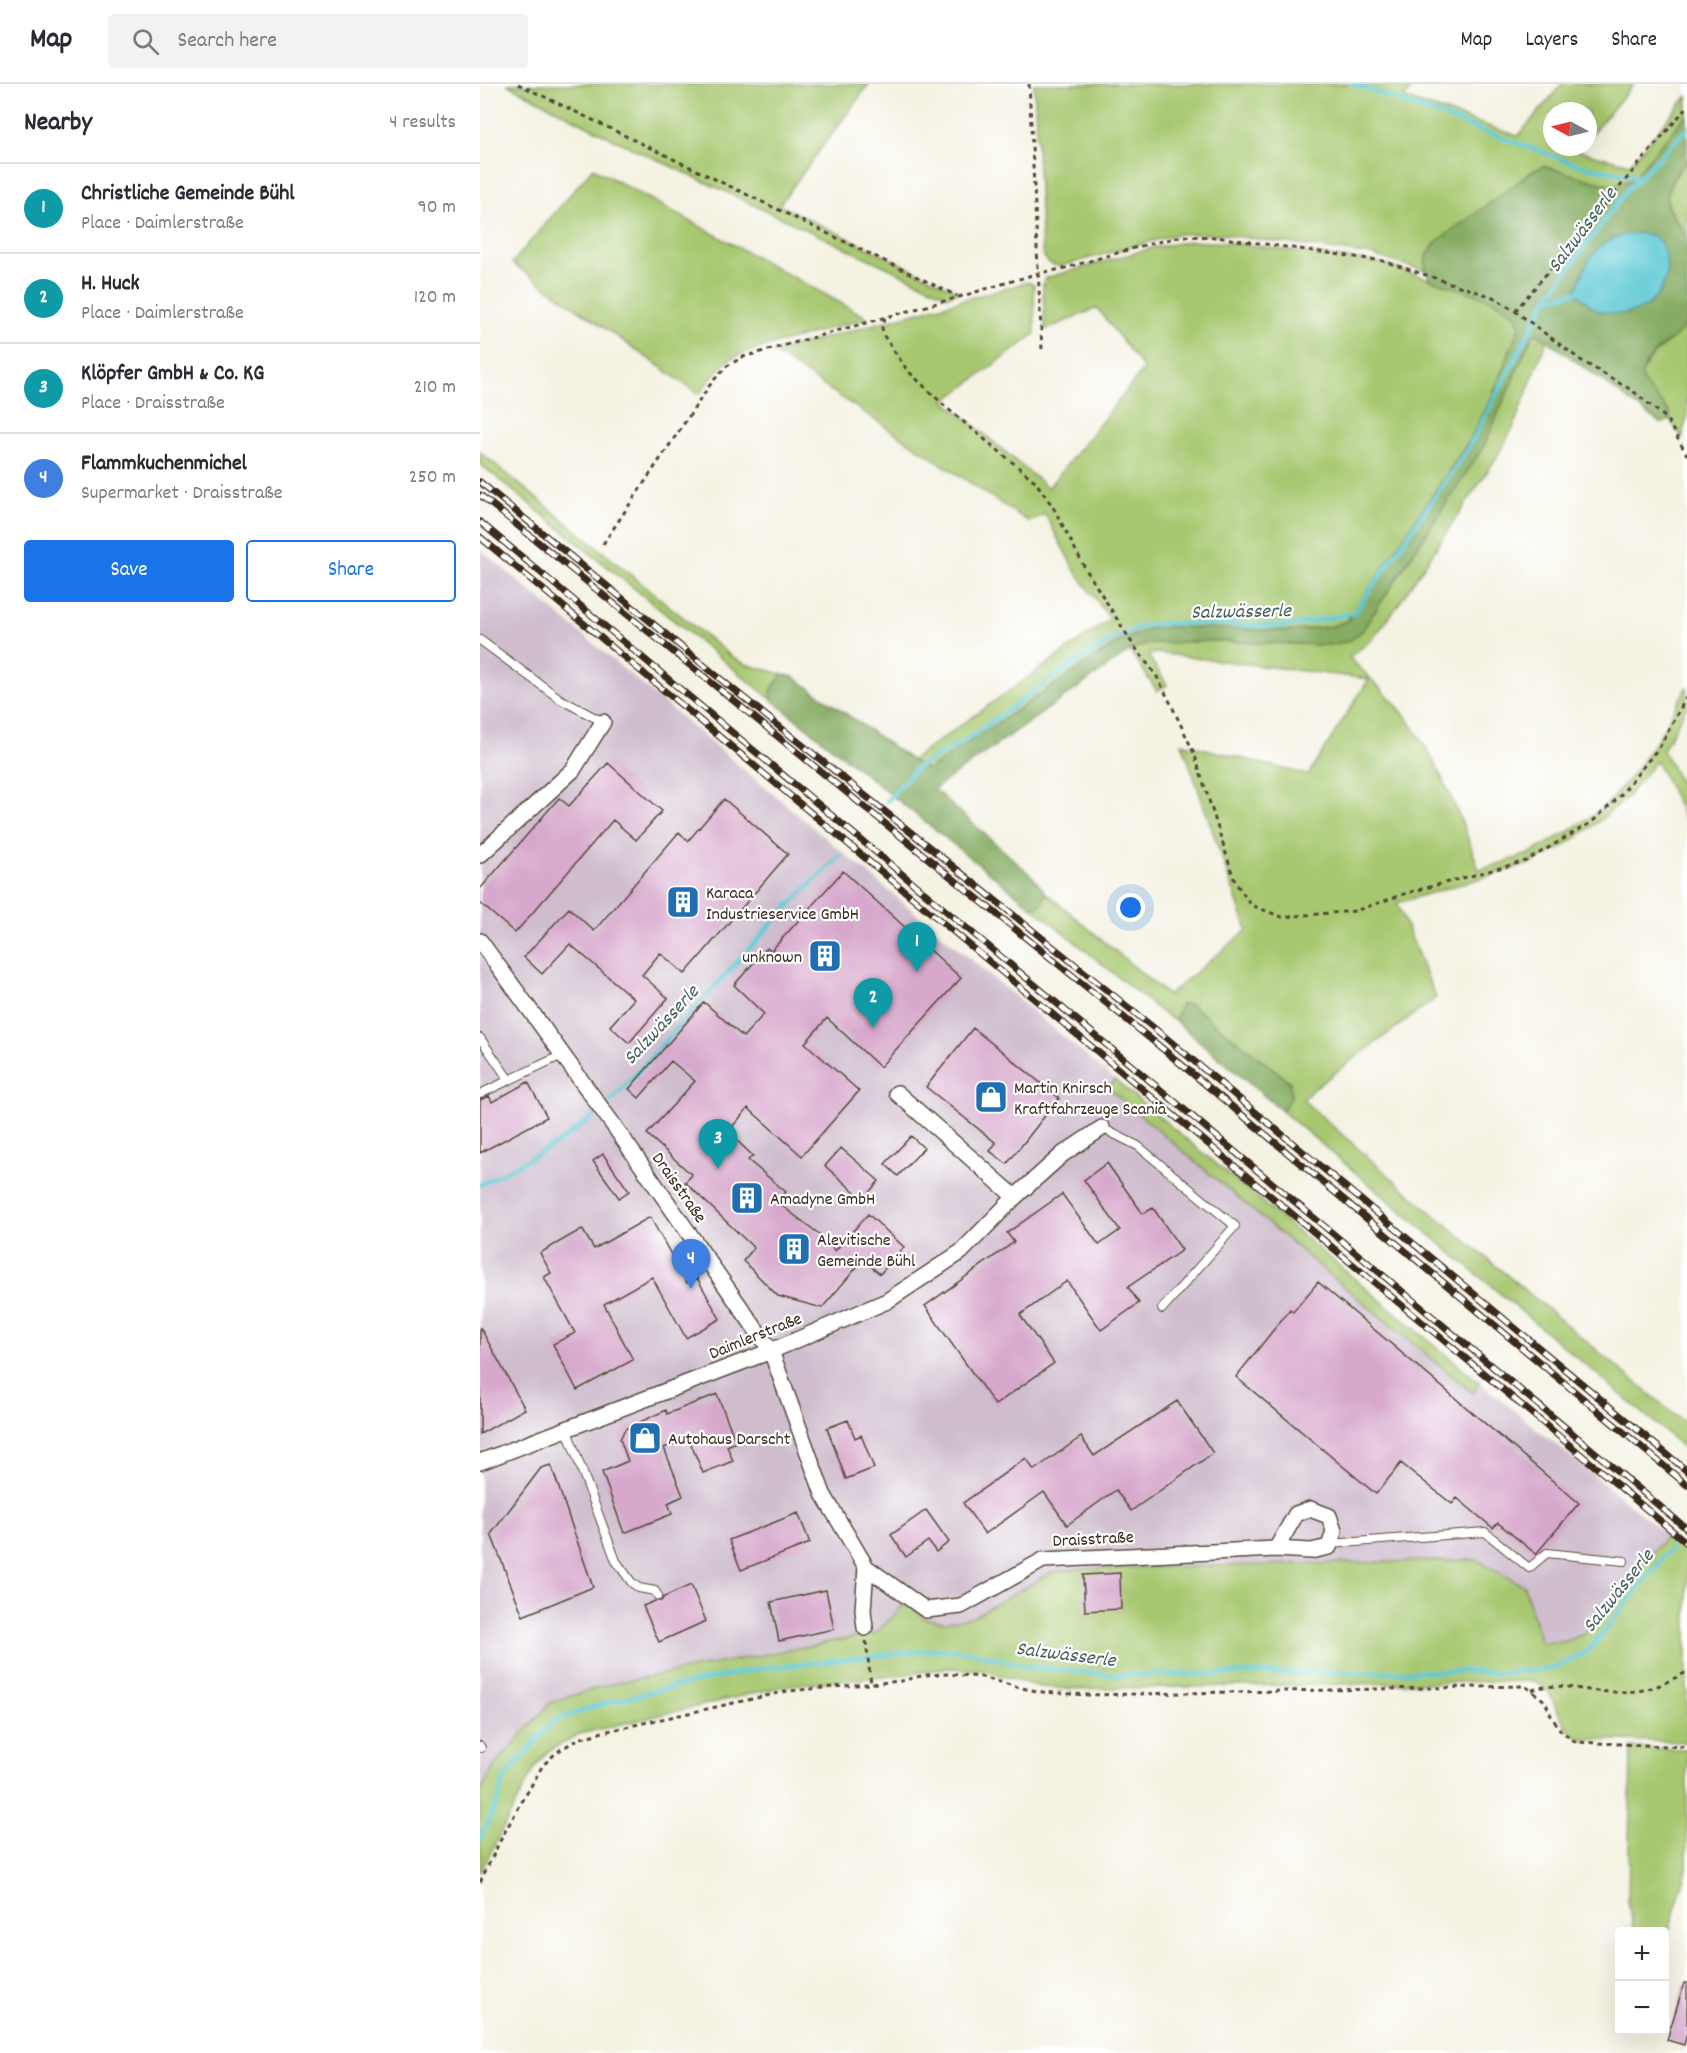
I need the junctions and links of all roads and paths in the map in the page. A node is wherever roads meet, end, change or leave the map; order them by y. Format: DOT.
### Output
graph roads {
  1 [pos="518,84"];
  2 [pos="1029,84"];
  3 [pos="1687,107"];
  4 [pos="1039,273"];
  5 [pos="959,297"];
  6 [pos="1515,311"];
  7 [pos="886,317"];
  8 [pos="1042,350"];
  9 [pos="1687,455"];
  10 [pos="603,544"];
  11 [pos="480,640"];
  12 [pos="1687,696"];
  13 [pos="603,722"];
  14 [pos="480,855"];
  15 [pos="480,941"];
  16 [pos="480,1038"];
  17 [pos="562,1055"];
  18 [pos="509,1080"];
  19 [pos="897,1093"];
  20 [pos="480,1094"];
  21 [pos="1102,1128"];
  22 [pos="1015,1197"];
  23 [pos="1161,1309"];
  24 [pos="771,1351"];
  25 [pos="566,1428"];
  26 [pos="480,1462"];
  27 [pos="1330,1544"];
  28 [pos="1276,1549"];
  29 [pos="1624,1561"];
  30 [pos="866,1567"];
  31 [pos="658,1596"];
  32 [pos="865,1628"];
  33 [pos="1687,1672"];
  34 [pos="870,1682"];
  35 [pos="1532,1690"];
  36 [pos="1687,1747"];
  37 [pos="480,1882"];
  1 -- 5 [label="path"];
  2 -- 4 [label="path"];
  3 -- 6 [label="path"];
  4 -- 5 [label="path"];
  4 -- 6 [label="path"];
  4 -- 8 [label="path"];
  5 -- 7 [label="path"];
  6 -- 9 [label="path"];
  7 -- 10 [label="path"];
  7 -- 12 [label="path"];
  11 -- 13 [label="lane"];
  13 -- 14 [label="street"];
  15 -- 17 [label="street, Draisstraße"];
  16 -- 18 [label="lane"];
  17 -- 18 [label="lane"];
  17 -- 24 [label="street, Draisstraße"];
  18 -- 20 [label="lane"];
  19 -- 22 [label="street"];
  21 -- 22 [label="street, Daimlerstraße"];
  21 -- 23 [label="lane"];
  22 -- 24 [label="street, Daimlerstraße"];
  24 -- 25 [label="street, Daimlerstraße"];
  24 -- 30 [label="street, Draisstraße"];
  25 -- 26 [label="street, Daimlerstraße"];
  25 -- 31 [label="lane"];
  27 -- 28 [label="street, Draisstraße"];
  27 -- 28 [label="street"];
  27 -- 29 [label="lane"];
  28 -- 30 [label="street, Draisstraße"];
  30 -- 32 [label="street"];
  32 -- 34 [label="path"];
  33 -- 35 [label="path"];
  34 -- 35 [label="path"];
  34 -- 37 [label="path"];
  35 -- 36 [label="path"];
}
